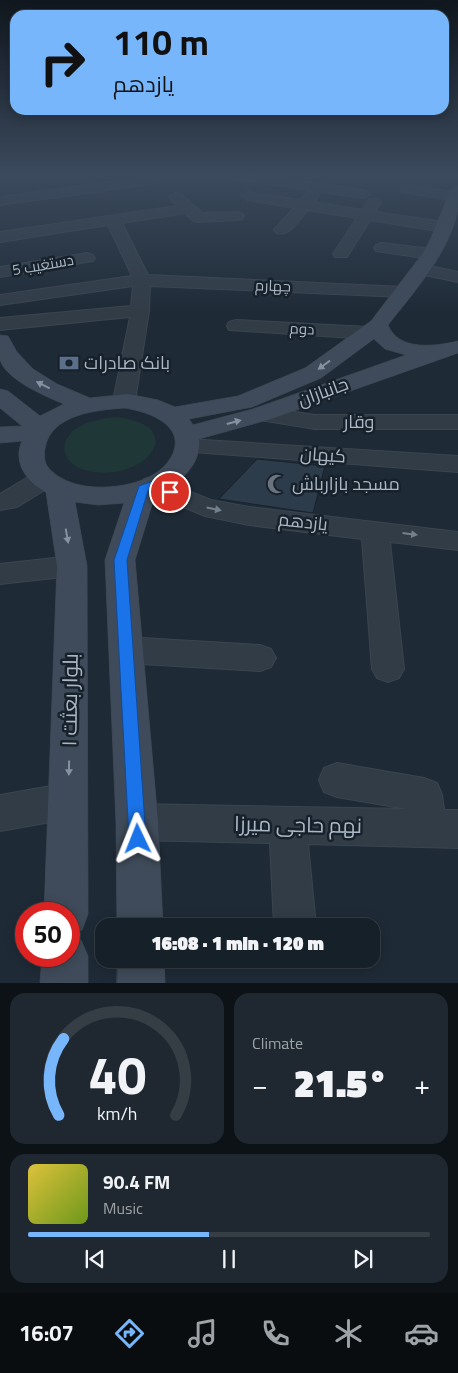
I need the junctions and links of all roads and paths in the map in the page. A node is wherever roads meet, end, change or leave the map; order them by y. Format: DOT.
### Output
graph roads {
  1 [pos="113,221"];
  2 [pos="290,221"];
  3 [pos="362,221"];
  4 [pos="381,221"];
  5 [pos="447,221"];
  6 [pos="282,230"];
  7 [pos="0,237"];
  8 [pos="439,244"];
  9 [pos="382,248"];
  10 [pos="340,254"];
  11 [pos="87,258"];
  12 [pos="0,272"];
  13 [pos="458,277"];
  14 [pos="142,280"];
  15 [pos="404,292"];
  16 [pos="0,300"];
  17 [pos="140,311"];
  18 [pos="0,324"];
  19 [pos="236,326"];
  20 [pos="373,329"];
  21 [pos="0,341"];
  22 [pos="350,347"];
  23 [pos="448,349"];
  24 [pos="399,365"];
  25 [pos="0,396"];
  26 [pos="124,401"];
  27 [pos="88,405"];
  28 [pos="262,414"];
  29 [pos="171,415"];
  30 [pos="458,422"];
  31 [pos="0,435"];
  32 [pos="37,437"];
  33 [pos="187,441"];
  34 [pos="0,453"];
  35 [pos="458,464"];
  36 [pos="51,483"];
  37 [pos="148,487"];
  38 [pos="0,502"];
  39 [pos="375,530"];
  40 [pos="458,541"];
  41 [pos="72,566"];
  42 [pos="0,574"];
  43 [pos="125,650"];
  44 [pos="260,658"];
  45 [pos="388,669"];
  46 [pos="337,780"];
  47 [pos="68,801"];
  48 [pos="0,813"];
  49 [pos="137,822"];
  50 [pos="288,825"];
  51 [pos="443,828"];
  52 [pos="66,902"];
  53 [pos="140,918"];
  54 [pos="294,918"];
  55 [pos="65,967"];
  56 [pos="141,968"];
  57 [pos="64,983"];
  58 [pos="141,983"];
  1 -- 7 [label="street"];
  1 -- 14 [label="street"];
  2 -- 6 [label="street"];
  3 -- 10 [label="street"];
  4 -- 8 [label="street"];
  5 -- 8 [label="main road"];
  8 -- 9 [label="street"];
  8 -- 13 [label="street"];
  8 -- 15 [label="main road"];
  11 -- 12 [label="street, دستغیب 5"];
  14 -- 15 [label="street, چهارم"];
  14 -- 16 [label="street, چهارم"];
  14 -- 17 [label="street"];
  15 -- 20 [label="main road"];
  17 -- 18 [label="street"];
  17 -- 26 [label="street"];
  19 -- 20 [label="street, دوم"];
  20 -- 22 [label="main road"];
  20 -- 23 [label="main road"];
  27 -- 21 [label="main road, one-way"];
  22 -- 24 [label="main road"];
  22 -- 29 [label="main road, one-way"];
  23 -- 24 [label="main road, جانبازان"];
  24 -- 28 [label="main road, جانبازان"];
  25 -- 32 [label="main road"];
  26 -- 27 [label="main road"];
  26 -- 29 [label="main road"];
  27 -- 32 [label="main road"];
  28 -- 30 [label="street, وقار"];
  33 -- 28 [label="main road, جانبازان, one-way"];
  29 -- 33 [label="main road"];
  31 -- 32 [label="main road"];
  32 -- 34 [label="main road"];
  32 -- 36 [label="main road"];
  33 -- 35 [label="street, کیهان"];
  33 -- 37 [label="main road"];
  36 -- 37 [label="main road"];
  36 -- 38 [label="street"];
  36 -- 41 [label="main road, بلوار بعثت ۱, one-way"];
  37 -- 39 [label="street, یازدهم, one-way"];
  37 -- 43 [label="main road"];
  39 -- 40 [label="street, یازدهم, one-way"];
  39 -- 45 [label="street"];
  41 -- 42 [label="street"];
  41 -- 47 [label="main road, بلوار بعثت ۱, one-way"];
  43 -- 44 [label="street"];
  43 -- 49 [label="main road"];
  46 -- 51 [label="street"];
  47 -- 48 [label="street"];
  47 -- 52 [label="main road, بلوار بعثت ۱"];
  49 -- 50 [label="street, نهم حاجی میرزا"];
  49 -- 53 [label="main road"];
  50 -- 51 [label="street, نهم حاجی میرزا"];
  50 -- 54 [label="street"];
  55 -- 57 [label="main road"];
  56 -- 58 [label="main road"];
}
